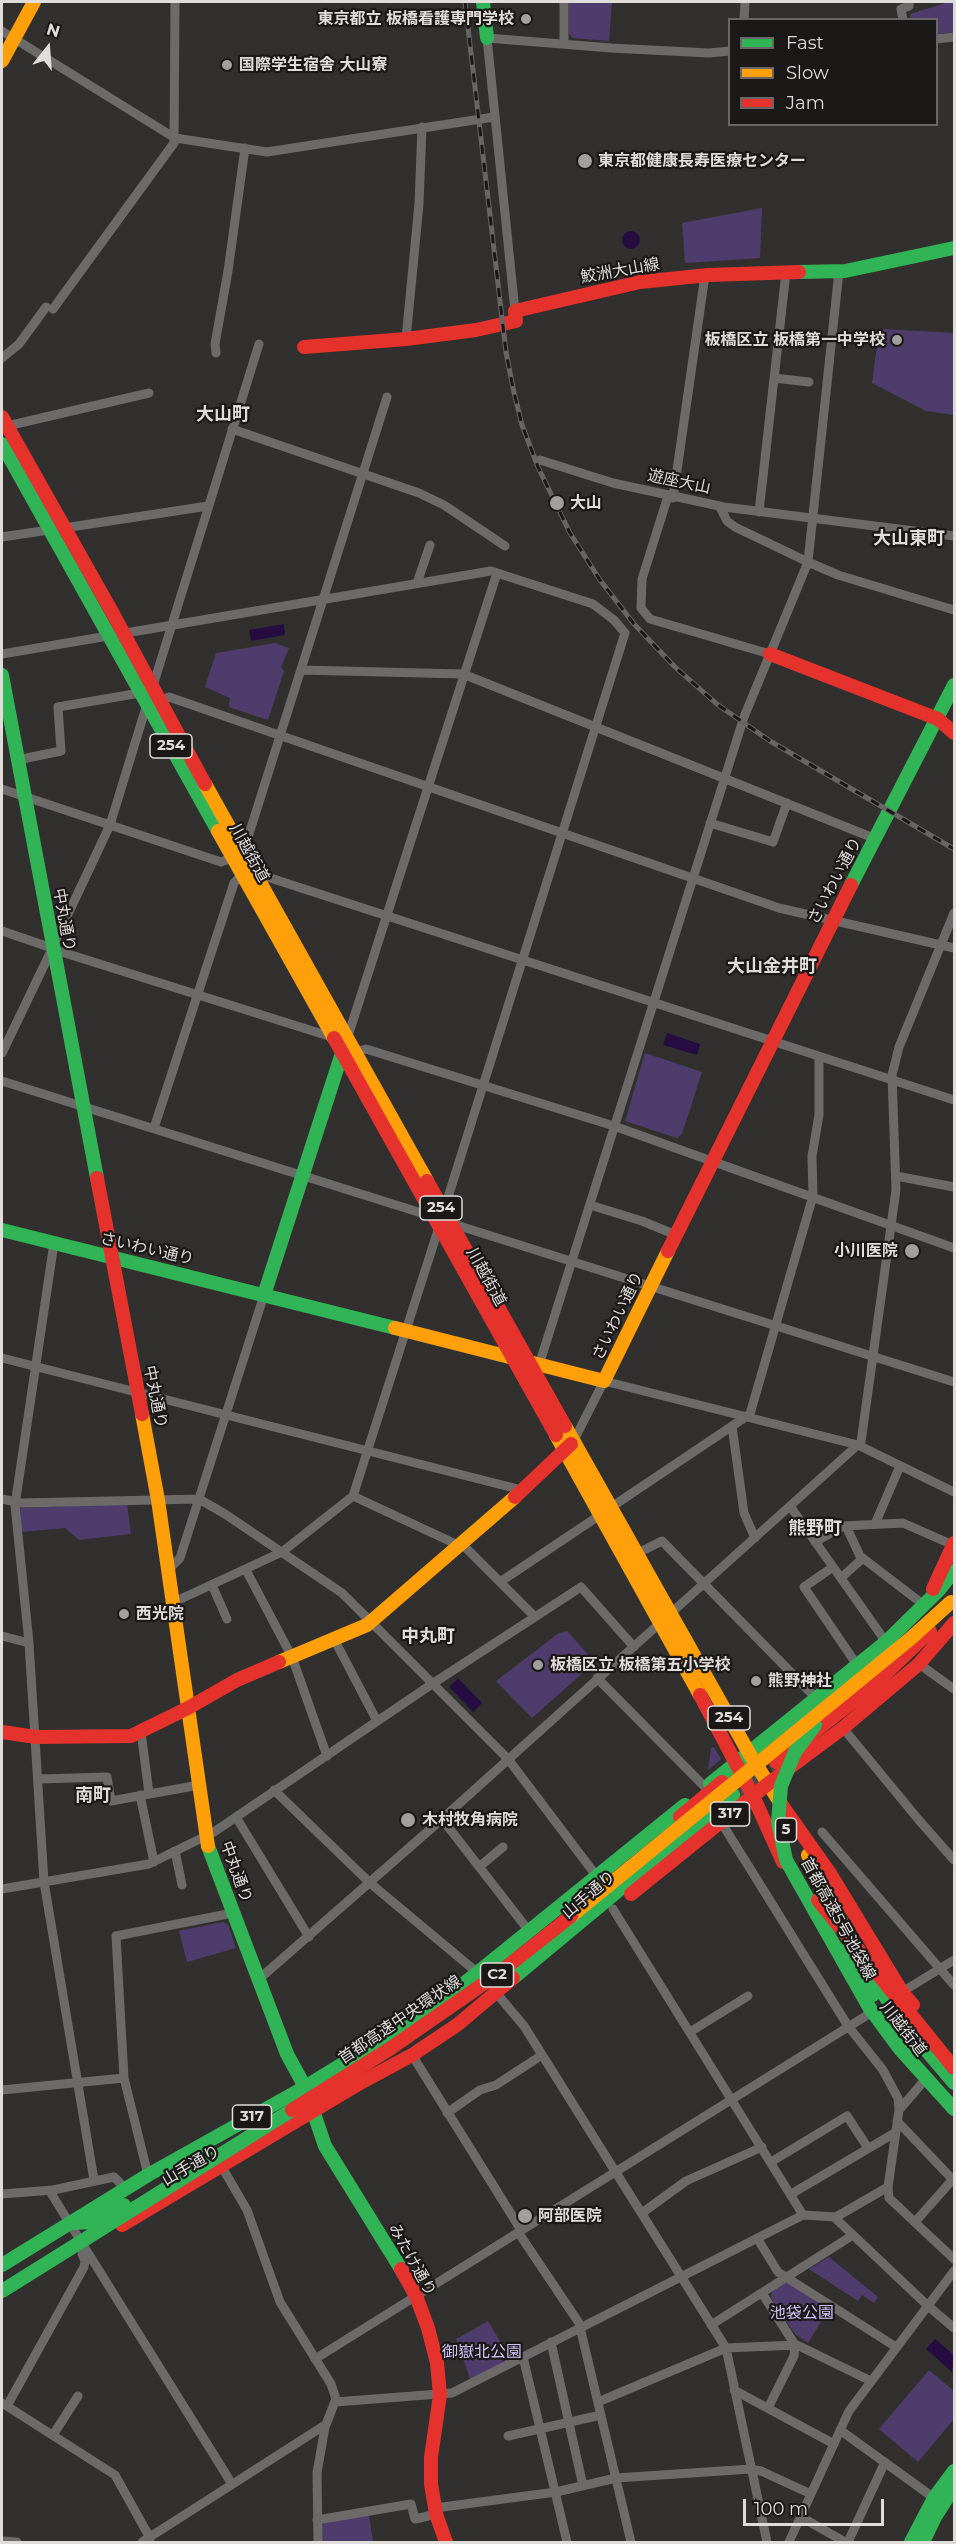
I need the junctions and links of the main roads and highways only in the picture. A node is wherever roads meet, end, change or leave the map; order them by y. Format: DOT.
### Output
graph roads {
  1 [pos="34,2"];
  2 [pos="483,2"];
  3 [pos="487,38"];
  4 [pos="2,61"];
  5 [pos="954,248"];
  6 [pos="304,347"];
  7 [pos="4,421"];
  8 [pos="2,444"];
  9 [pos="770,654"];
  10 [pos="2,675"];
  11 [pos="954,685"];
  12 [pos="150,697"];
  13 [pos="938,719"];
  14 [pos="954,732"];
  15 [pos="248,874"];
  16 [pos="347,1048"];
  17 [pos="441,1220"];
  18 [pos="2,1230"];
  19 [pos="111,1257"];
  20 [pos="264,1295"];
  21 [pos="513,1359"];
  22 [pos="535,1364"];
  23 [pos="569,1447"];
  24 [pos="605,1512"];
  25 [pos="954,1544"];
  26 [pos="954,1571"];
  27 [pos="954,1580"];
  28 [pos="953,1600"];
  29 [pos="925,1604"];
  30 [pos="661,1622"];
  31 [pos="954,1623"];
  32 [pos="188,1708"];
  33 [pos="2,1732"];
  34 [pos="772,1742"];
  35 [pos="749,1753"];
  36 [pos="776,1762"];
  37 [pos="736,1763"];
  38 [pos="722,1782"];
  39 [pos="769,1782"];
  40 [pos="733,1795"];
  41 [pos="753,1796"];
  42 [pos="796,1827"];
  43 [pos="827,1942"];
  44 [pos="480,1975"];
  45 [pos="497,1994"];
  46 [pos="412,2055"];
  47 [pos="954,2055"];
  48 [pos="358,2062"];
  49 [pos="954,2067"];
  50 [pos="954,2083"];
  51 [pos="305,2087"];
  52 [pos="954,2096"];
  53 [pos="954,2109"];
  54 [pos="312,2112"];
  55 [pos="954,2115"];
  56 [pos="70,2223"];
  57 [pos="6,2262"];
  58 [pos="2,2278"];
  59 [pos="25,2281"];
  60 [pos="2,2293"];
  61 [pos="954,2470"];
  62 [pos="954,2490"];
  63 [pos="446,2542"];
  64 [pos="911,2542"];
  65 [pos="923,2542"];
  1 -- 4 [label="main road"];
  2 -- 3 [label="main road"];
  5 -- 6 [label="main road, 鮫洲大山線"];
  7 -- 12 [label="main road, 川越街道 / 254"];
  8 -- 12 [label="main road, 川越街道 / 254"];
  9 -- 13 [label="main road"];
  10 -- 19 [label="main road, 中丸通り"];
  11 -- 13 [label="main road, さいわい通り"];
  12 -- 15 [label="main road, 川越街道 / 254"];
  13 -- 14 [label="main road"];
  13 -- 22 [label="main road, さいわい通り"];
  15 -- 16 [label="main road, 川越街道 / 254"];
  15 -- 16 [label="main road, 川越街道 / 254"];
  16 -- 17 [label="main road, 川越街道 / 254"];
  16 -- 20 [label="main road"];
  17 -- 21 [label="main road, 川越街道 / 254"];
  17 -- 22 [label="main road, 川越街道 / 254"];
  18 -- 19 [label="main road, さいわい通り"];
  19 -- 20 [label="main road, さいわい通り"];
  19 -- 32 [label="main road, 中丸通り"];
  20 -- 21 [label="main road, さいわい通り"];
  21 -- 22 [label="main road, さいわい通り"];
  21 -- 23 [label="main road, 川越街道 / 254"];
  22 -- 23 [label="main road, 川越街道 / 254"];
  23 -- 24 [label="main road, 川越街道 / 254"];
  23 -- 32 [label="main road"];
  24 -- 30 [label="main road, 川越街道 / 254"];
  24 -- 30 [label="main road, 川越街道 / 254"];
  25 -- 29 [label="main road"];
  26 -- 29 [label="main road, 317"];
  27 -- 34 [label="main road"];
  28 -- 36 [label="main road"];
  28 -- 48 [label="main road, 首都高速中央環状線 / C2, bridge"];
  28 -- 49 [label="main road, 首都高速5号池袋線 / 5, bridge"];
  28 -- 53 [label="main road, 首都高速5号池袋線 / 5, bridge"];
  28 -- 60 [label="main road, 首都高速中央環状線 / C2, bridge"];
  29 -- 35 [label="main road, 317"];
  30 -- 35 [label="main road, 川越街道 / 254"];
  30 -- 37 [label="main road, 川越街道 / 254"];
  31 -- 39 [label="main road, 317"];
  32 -- 33 [label="main road"];
  32 -- 51 [label="main road, 中丸通り"];
  35 -- 37 [label="main road, 317"];
  35 -- 39 [label="main road, 川越街道 / 254"];
  37 -- 41 [label="main road, 川越街道 / 254"];
  37 -- 44 [label="main road, 317"];
  38 -- 44 [label="main road, 山手通り / 317"];
  39 -- 41 [label="main road, 317"];
  39 -- 42 [label="main road, 川越街道 / 254"];
  40 -- 45 [label="main road, 山手通り / 317"];
  41 -- 43 [label="main road, 川越街道 / 254"];
  41 -- 45 [label="main road, 317"];
  42 -- 47 [label="main road, 川越街道 / 254"];
  42 -- 50 [label="main road, bridge"];
  43 -- 52 [label="main road, bridge"];
  43 -- 55 [label="main road, 川越街道 / 254"];
  44 -- 51 [label="main road, 山手通り / 317"];
  45 -- 46 [label="main road, 山手通り / 317"];
  46 -- 51 [label="main road"];
  46 -- 54 [label="main road, 山手通り / 317"];
  48 -- 56 [label="main road"];
  48 -- 58 [label="main road, 首都高速中央環状線 / C2"];
  51 -- 54 [label="main road, 中丸通り"];
  51 -- 56 [label="main road, 山手通り / 317"];
  54 -- 59 [label="main road, 山手通り / 317"];
  54 -- 63 [label="main road, みたけ通り"];
  56 -- 57 [label="main road, 山手通り / 317"];
  57 -- 59 [label="main road"];
  59 -- 60 [label="main road, 山手通り / 317"];
  61 -- 64 [label="main road"];
  62 -- 65 [label="main road"];
}
